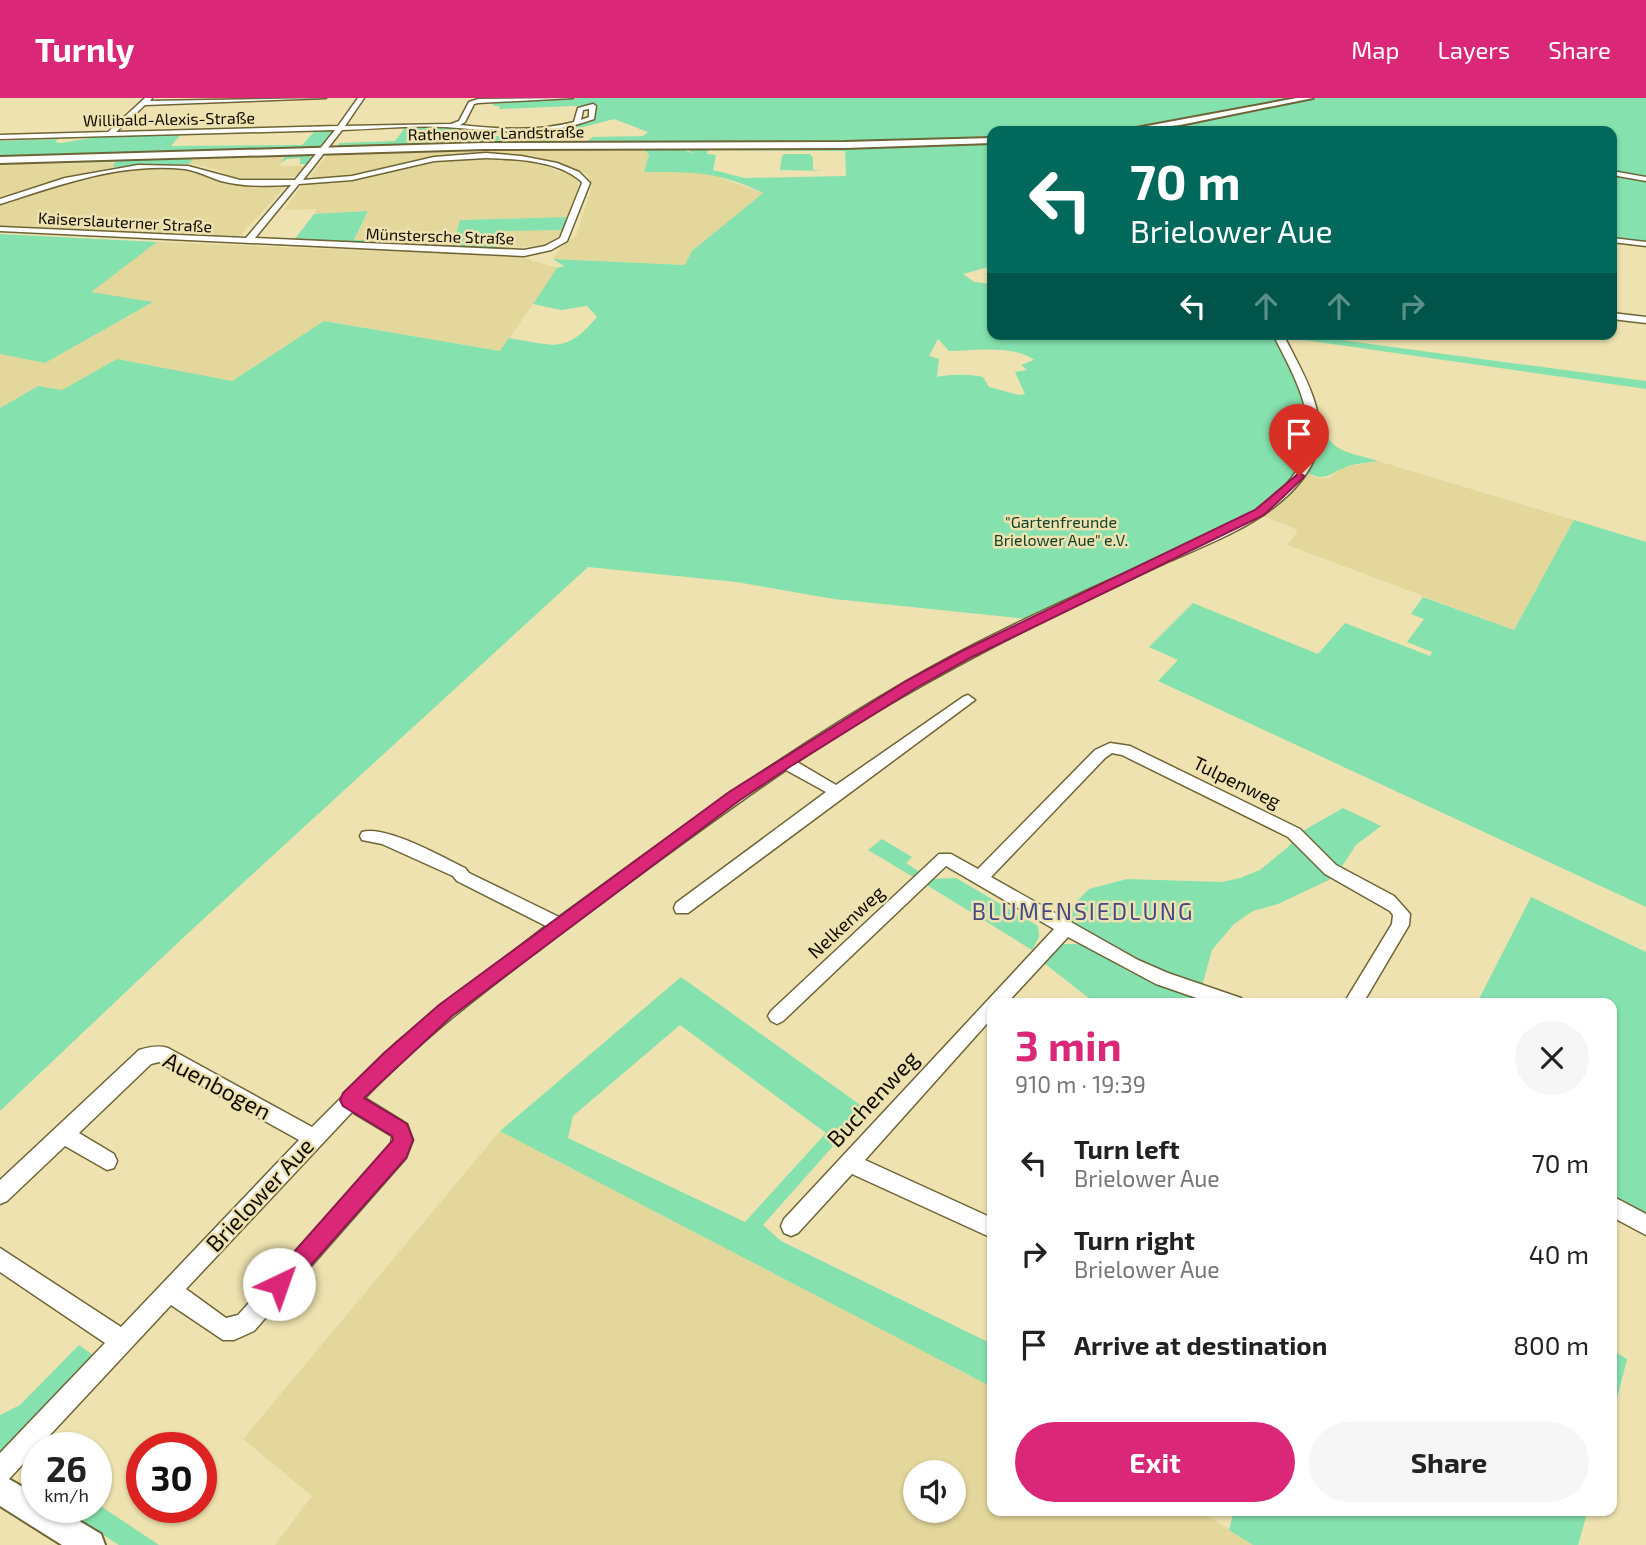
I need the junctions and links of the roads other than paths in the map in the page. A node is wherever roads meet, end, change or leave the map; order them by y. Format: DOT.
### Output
graph roads {
  1 [pos="323,98"];
  2 [pos="362,98"];
  3 [pos="570,98"];
  4 [pos="1309,98"];
  5 [pos="147,100"];
  6 [pos="577,124"];
  7 [pos="451,126"];
  8 [pos="1184,126"];
  9 [pos="338,128"];
  10 [pos="110,134"];
  11 [pos="0,137"];
  12 [pos="987,140"];
  13 [pos="324,151"];
  14 [pos="0,160"];
  15 [pos="1617,174"];
  16 [pos="1645,178"];
  17 [pos="298,181"];
  18 [pos="0,202"];
  19 [pos="0,229"];
  20 [pos="248,241"];
  21 [pos="1617,241"];
  22 [pos="1646,244"];
  23 [pos="1617,317"];
  24 [pos="1646,320"];
  25 [pos="1281,340"];
  26 [pos="968,700"];
  27 [pos="786,763"];
  28 [pos="836,792"];
  29 [pos="368,836"];
  30 [pos="980,878"];
  31 [pos="682,908"];
  32 [pos="558,926"];
  33 [pos="1065,928"];
  34 [pos="1000,998"];
  35 [pos="1220,998"];
  36 [pos="1356,998"];
  37 [pos="987,1012"];
  38 [pos="777,1016"];
  39 [pos="350,1100"];
  40 [pos="63,1134"];
  41 [pos="314,1138"];
  42 [pos="107,1161"];
  43 [pos="848,1163"];
  44 [pos="0,1194"];
  45 [pos="1617,1209"];
  46 [pos="1646,1225"];
  47 [pos="791,1226"];
  48 [pos="987,1226"];
  49 [pos="0,1259"];
  50 [pos="170,1290"];
  51 [pos="122,1341"];
  52 [pos="0,1470"];
  53 [pos="0,1489"];
  54 [pos="90,1545"];
  1 -- 5 [label="street"];
  2 -- 9 [label="street"];
  3 -- 7 [label="street"];
  4 -- 8 [label="main road"];
  5 -- 10 [label="street"];
  6 -- 7 [label="street, Willibald-Alexis-Straße"];
  7 -- 9 [label="street, Willibald-Alexis-Straße"];
  9 -- 10 [label="street, Willibald-Alexis-Straße"];
  9 -- 13 [label="street"];
  10 -- 11 [label="street, Willibald-Alexis-Straße"];
  12 -- 13 [label="main road, Rathenower Landstraße"];
  13 -- 14 [label="main road, Rathenower Landstraße"];
  13 -- 17 [label="street"];
  15 -- 16 [label="street"];
  17 -- 18 [label="street, Kaiserslauterner Straße"];
  17 -- 20 [label="street"];
  17 -- 20 [label="street, Münstersche Straße"];
  19 -- 20 [label="street, Kaiserslauterner Straße"];
  21 -- 22 [label="street"];
  23 -- 24 [label="street"];
  25 -- 27 [label="street, Brielower Aue"];
  26 -- 28 [label="street"];
  27 -- 28 [label="street"];
  27 -- 32 [label="street, Brielower Aue"];
  28 -- 31 [label="street"];
  29 -- 32 [label="street"];
  30 -- 33 [label="street"];
  30 -- 36 [label="street, Tulpenweg"];
  30 -- 38 [label="street, Nelkenweg"];
  32 -- 39 [label="street, Brielower Aue"];
  33 -- 34 [label="street, Buchenweg"];
  33 -- 35 [label="street"];
  37 -- 43 [label="street, Buchenweg"];
  39 -- 41 [label="street, Brielower Aue"];
  39 -- 50 [label="street"];
  40 -- 41 [label="street, Auenbogen"];
  40 -- 42 [label="street"];
  40 -- 44 [label="street, Auenbogen"];
  41 -- 50 [label="street, Brielower Aue"];
  43 -- 47 [label="street, Buchenweg"];
  43 -- 48 [label="street"];
  45 -- 46 [label="street"];
  49 -- 51 [label="street"];
  50 -- 51 [label="street, Brielower Aue"];
  51 -- 52 [label="street, Brielower Aue"];
  53 -- 54 [label="main road"];
}
